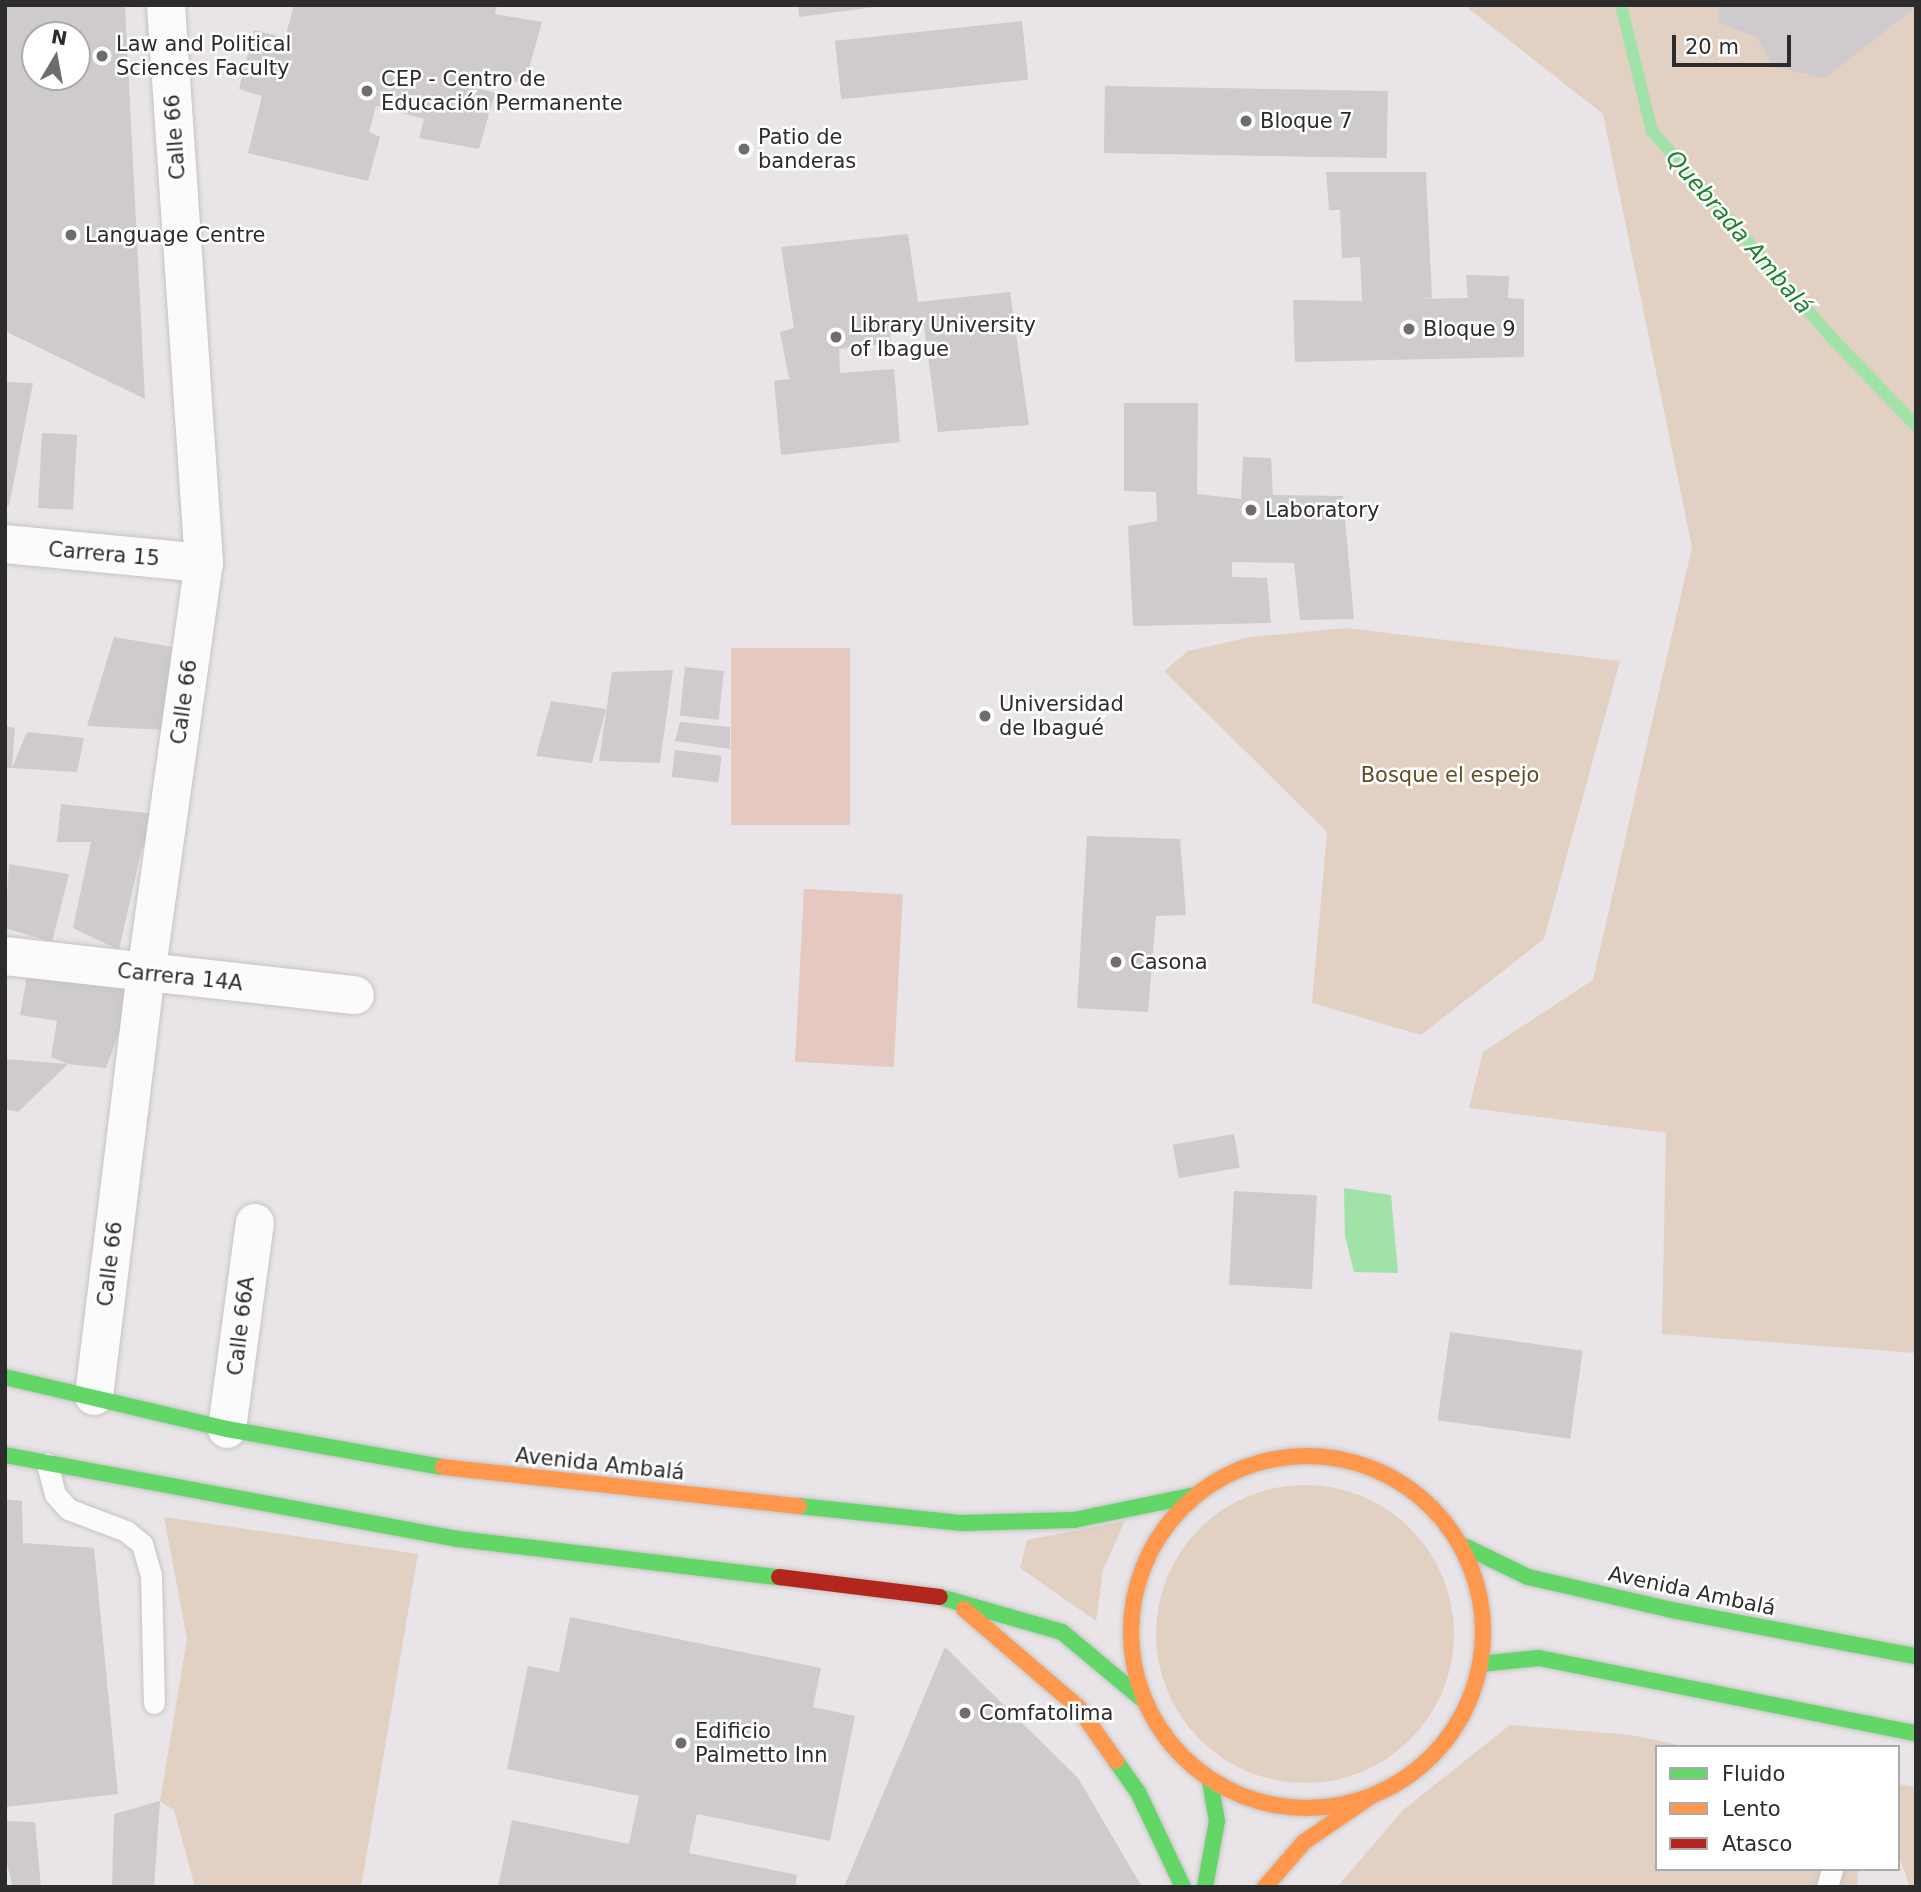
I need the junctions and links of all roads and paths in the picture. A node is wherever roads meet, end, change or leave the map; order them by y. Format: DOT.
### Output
graph roads {
  1 [pos="166,5"];
  2 [pos="5,544"];
  3 [pos="204,563"];
  4 [pos="5,956"];
  5 [pos="146,974"];
  6 [pos="355,995"];
  7 [pos="255,1223"];
  8 [pos="5,1377"];
  9 [pos="94,1396"];
  10 [pos="227,1429"];
  11 [pos="5,1455"];
  12 [pos="47,1464"];
  13 [pos="1196,1495"];
  14 [pos="1466,1547"];
  15 [pos="952,1598"];
  16 [pos="1916,1656"];
  17 [pos="1480,1664"];
  18 [pos="1142,1699"];
  19 [pos="154,1703"];
  20 [pos="1867,1723"];
  21 [pos="1916,1733"];
  22 [pos="1862,1745"];
  23 [pos="1210,1781"];
  24 [pos="1367,1799"];
  25 [pos="1183,1887"];
  26 [pos="1205,1887"];
  27 [pos="1265,1887"];
  1 -- 3 [label="street, Calle 66"];
  2 -- 3 [label="street, Carrera 15"];
  3 -- 5 [label="street, Calle 66"];
  4 -- 5 [label="street, Carrera 14A"];
  5 -- 6 [label="street, Carrera 14A"];
  5 -- 9 [label="street, Calle 66"];
  7 -- 10 [label="street, Calle 66A"];
  8 -- 9 [label="main road, Avenida Ambalá"];
  9 -- 10 [label="main road, Avenida Ambalá"];
  10 -- 13 [label="main road, Avenida Ambalá"];
  11 -- 12 [label="main road"];
  12 -- 15 [label="main road"];
  12 -- 19 [label="lane"];
  13 -- 14 [label="main road"];
  13 -- 18 [label="main road"];
  14 -- 16 [label="main road, Avenida Ambalá"];
  14 -- 17 [label="main road"];
  15 -- 18 [label="main road"];
  15 -- 25 [label="main road"];
  17 -- 20 [label="main road"];
  17 -- 24 [label="main road"];
  18 -- 23 [label="main road"];
  20 -- 21 [label="main road"];
  20 -- 22 [label="lane"];
  23 -- 24 [label="main road"];
  23 -- 26 [label="main road"];
  24 -- 27 [label="main road"];
}
